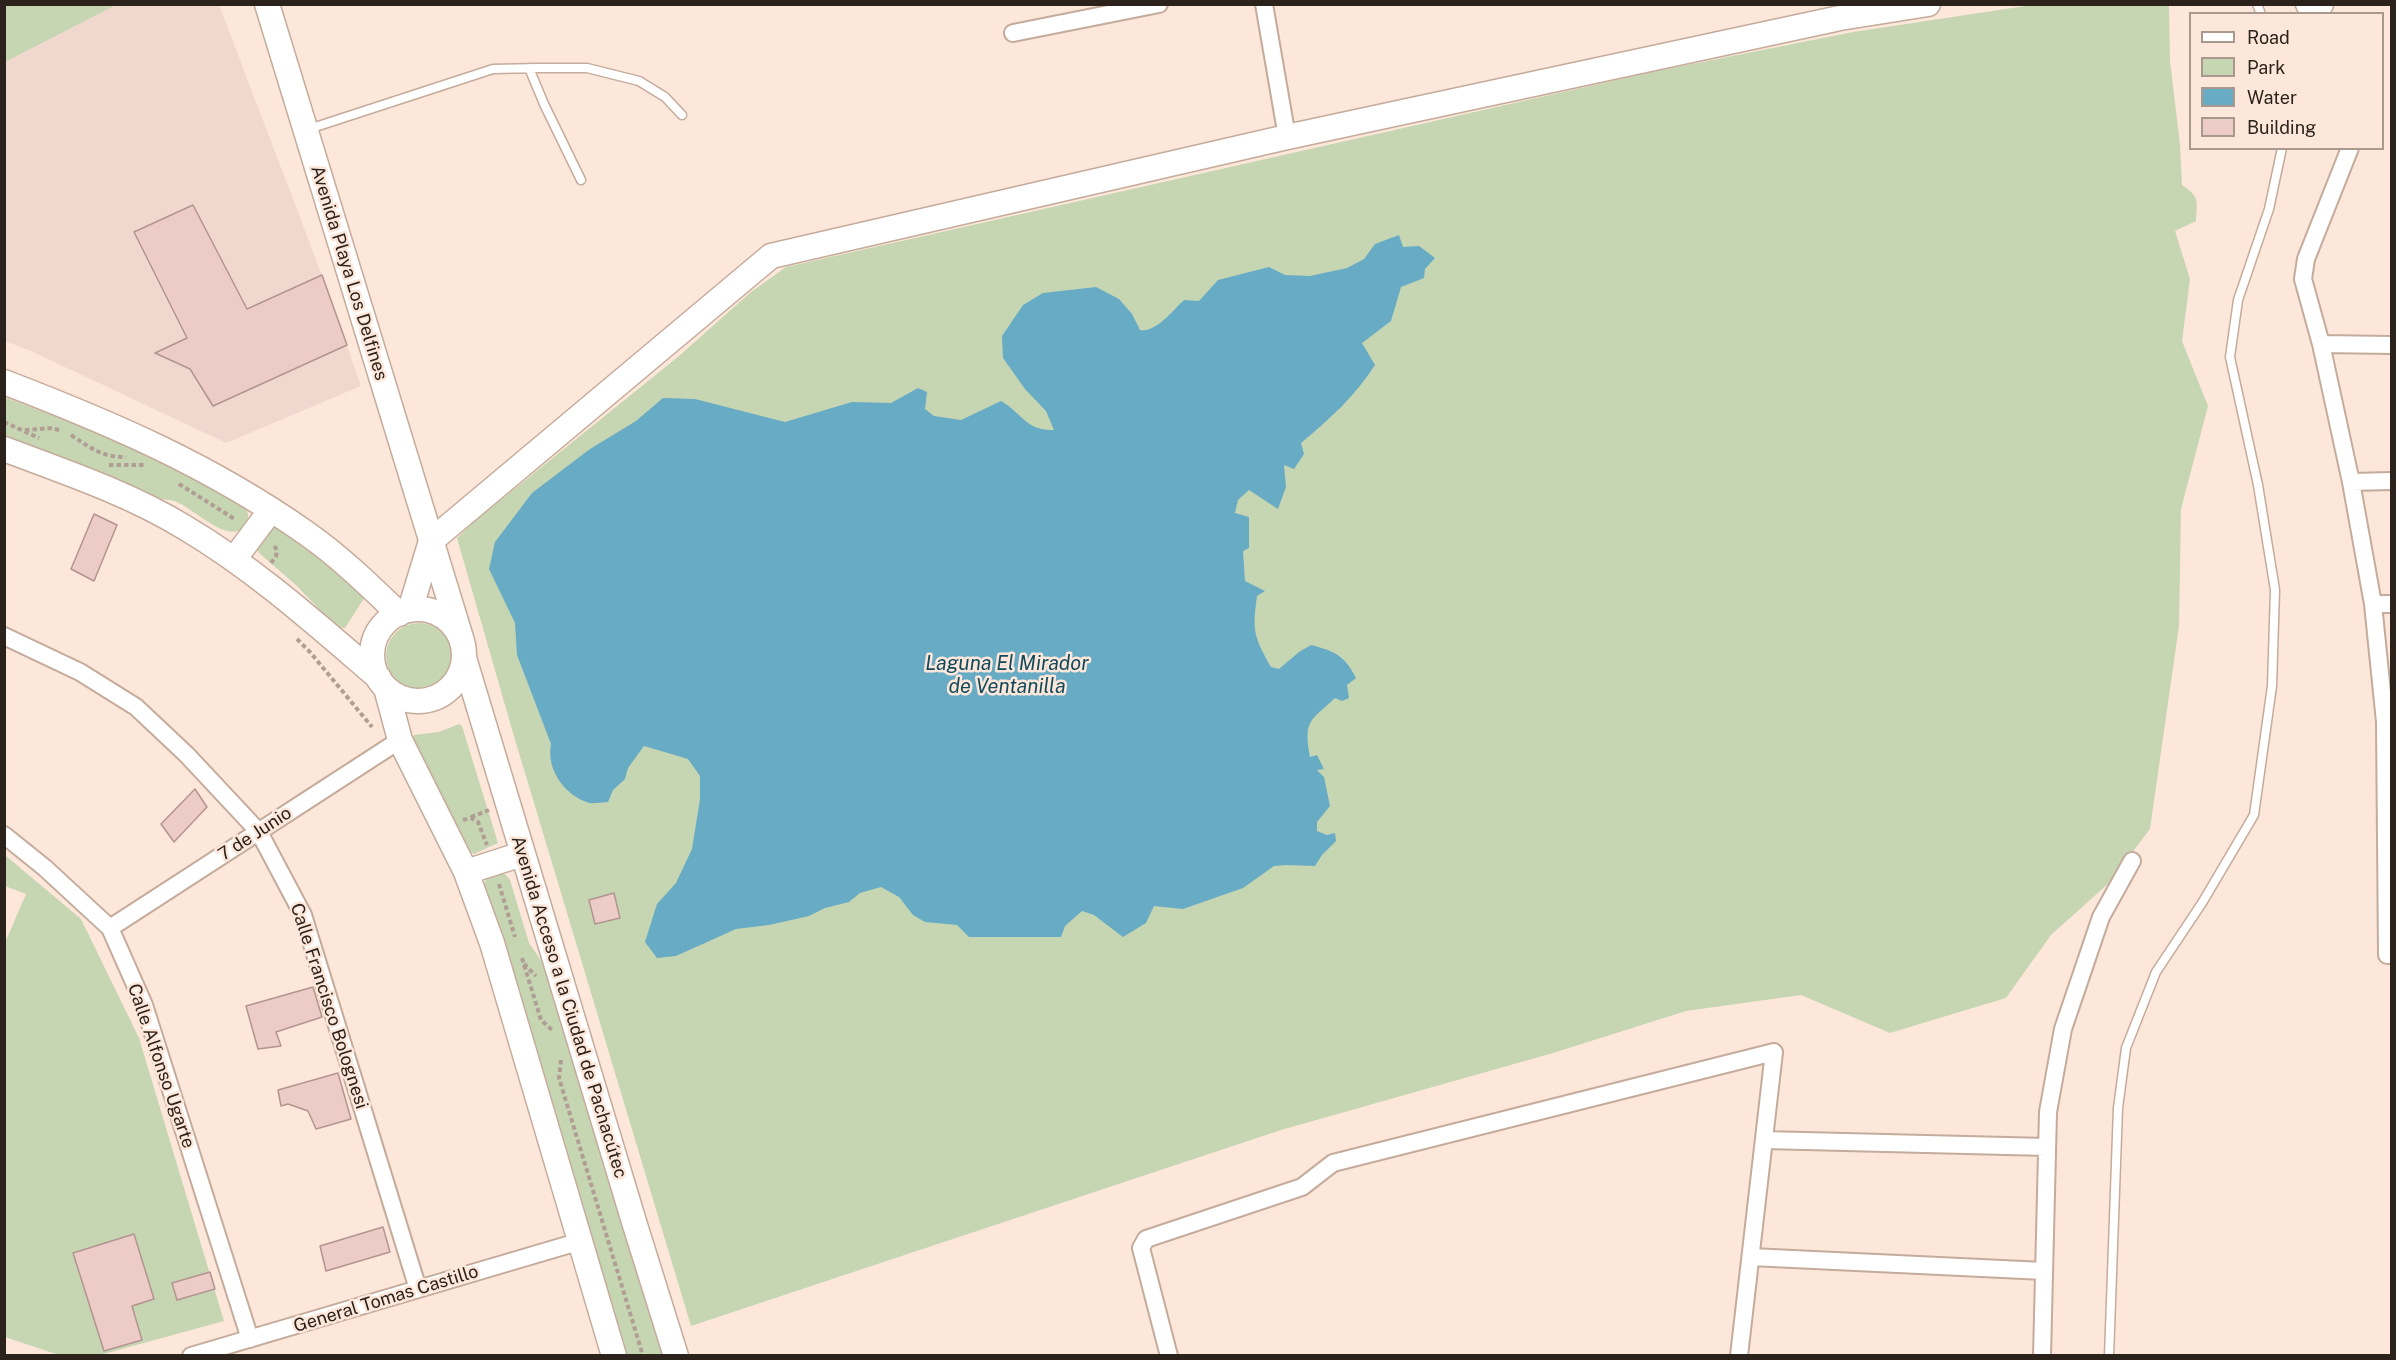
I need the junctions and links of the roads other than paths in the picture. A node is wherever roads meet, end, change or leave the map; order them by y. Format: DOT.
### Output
graph roads {
  1 [pos="267,4"];
  2 [pos="1159,4"];
  3 [pos="1264,4"];
  4 [pos="1928,4"];
  5 [pos="1838,11"];
  6 [pos="1013,33"];
  7 [pos="529,68"];
  8 [pos="682,115"];
  9 [pos="305,130"];
  10 [pos="1287,137"];
  11 [pos="2282,150"];
  12 [pos="2349,150"];
  13 [pos="580,180"];
  14 [pos="2321,344"];
  15 [pos="2391,345"];
  16 [pos="4,382"];
  17 [pos="4,449"];
  18 [pos="2391,481"];
  19 [pos="2351,482"];
  20 [pos="271,510"];
  21 [pos="431,541"];
  22 [pos="235,558"];
  23 [pos="2373,604"];
  24 [pos="2391,604"];
  25 [pos="405,612"];
  26 [pos="4,636"];
  27 [pos="463,650"];
  28 [pos="382,683"];
  29 [pos="2388,722"];
  30 [pos="400,740"];
  31 [pos="259,832"];
  32 [pos="4,835"];
  33 [pos="2389,837"];
  34 [pos="522,854"];
  35 [pos="2132,861"];
  36 [pos="466,872"];
  37 [pos="110,928"];
  38 [pos="2391,955"];
  39 [pos="1764,1140"];
  40 [pos="2047,1147"];
  41 [pos="581,1241"];
  42 [pos="1751,1257"];
  43 [pos="2044,1271"];
  44 [pos="418,1289"];
  45 [pos="250,1340"];
  46 [pos="191,1356"];
  47 [pos="614,1356"];
  48 [pos="676,1356"];
  49 [pos="1169,1356"];
  50 [pos="1739,1356"];
  51 [pos="2042,1356"];
  52 [pos="2109,1356"];
  1 -- 9 [label="street, Avenida Playa Los Delfines"];
  2 -- 6 [label="street"];
  3 -- 10 [label="street"];
  4 -- 5 [label="street"];
  5 -- 10 [label="street"];
  7 -- 8 [label="lane"];
  7 -- 9 [label="lane"];
  7 -- 13 [label="lane"];
  9 -- 21 [label="street, Avenida Playa Los Delfines"];
  10 -- 21 [label="street"];
  11 -- 52 [label="lane"];
  12 -- 14 [label="street"];
  14 -- 15 [label="street"];
  14 -- 19 [label="street"];
  16 -- 20 [label="street"];
  17 -- 22 [label="street"];
  18 -- 19 [label="street"];
  19 -- 23 [label="street"];
  20 -- 22 [label="street"];
  20 -- 25 [label="street"];
  21 -- 25 [label="street"];
  21 -- 27 [label="street, Avenida Playa Los Delfines"];
  22 -- 28 [label="street"];
  23 -- 24 [label="street"];
  23 -- 29 [label="street"];
  25 -- 27 [label="street"];
  25 -- 28 [label="street"];
  26 -- 31 [label="street, Calle Francisco Bolognesi"];
  27 -- 28 [label="street"];
  27 -- 34 [label="street, Avenida Acceso a la Ciudad de Pachacútec"];
  28 -- 30 [label="street"];
  29 -- 33 [label="street"];
  30 -- 31 [label="street, 7 de Junio"];
  30 -- 36 [label="street"];
  31 -- 37 [label="street, 7 de Junio"];
  31 -- 44 [label="street, Calle Francisco Bolognesi"];
  32 -- 37 [label="street, Calle Alfonso Ugarte"];
  33 -- 38 [label="street"];
  34 -- 36 [label="street"];
  34 -- 48 [label="street, Avenida Acceso a la Ciudad de Pachacútec"];
  35 -- 40 [label="street"];
  36 -- 41 [label="street"];
  37 -- 45 [label="street, Calle Alfonso Ugarte"];
  39 -- 40 [label="street"];
  39 -- 42 [label="street"];
  39 -- 49 [label="street"];
  40 -- 43 [label="street"];
  41 -- 44 [label="street, General Tomas Castillo"];
  41 -- 47 [label="street"];
  42 -- 43 [label="street"];
  42 -- 50 [label="street"];
  43 -- 51 [label="street"];
  44 -- 45 [label="street, General Tomas Castillo"];
  45 -- 46 [label="street, General Tomas Castillo"];
}
